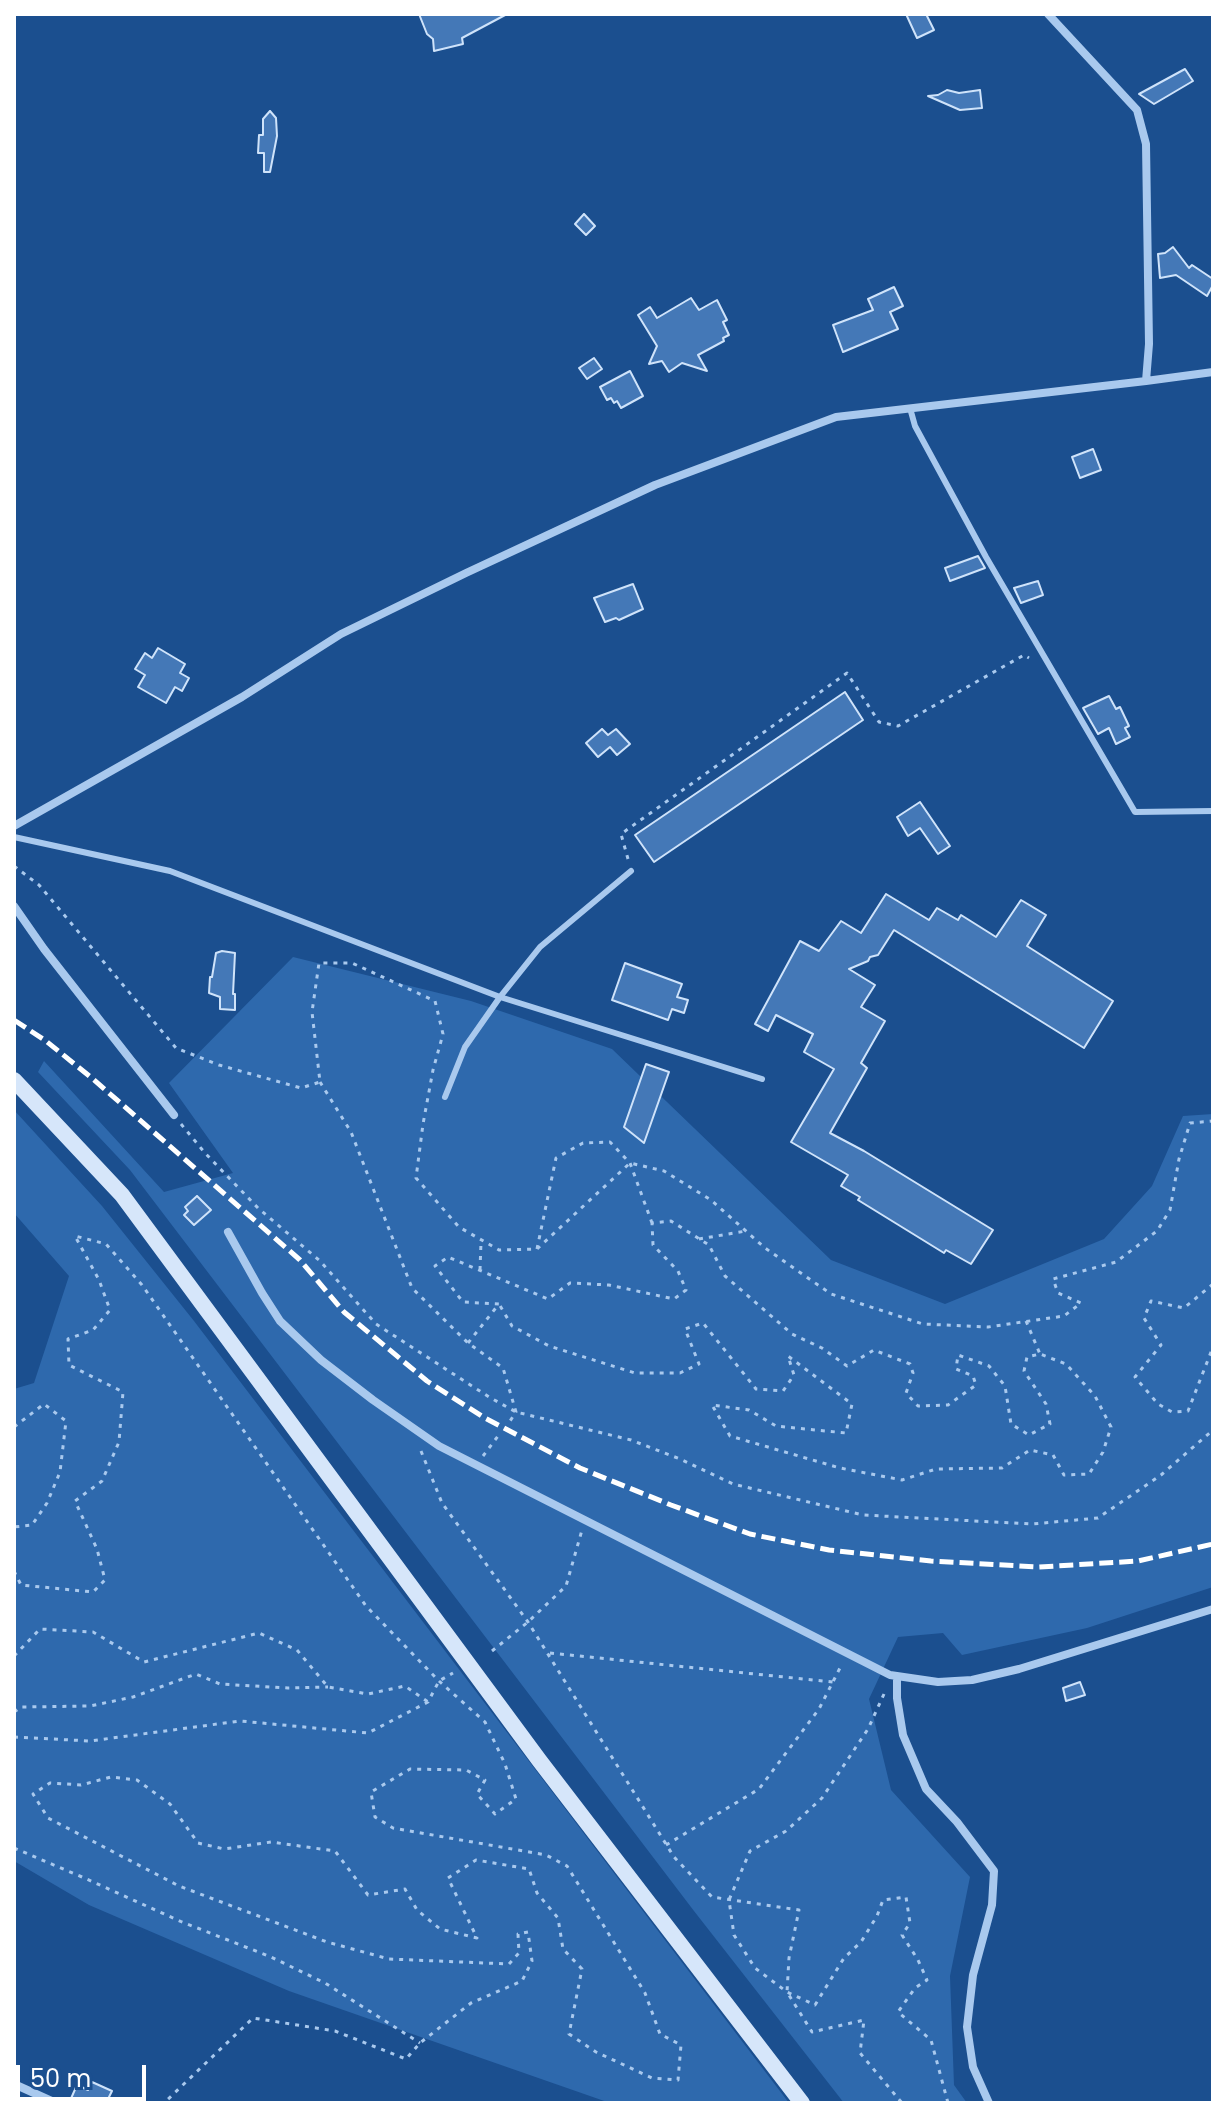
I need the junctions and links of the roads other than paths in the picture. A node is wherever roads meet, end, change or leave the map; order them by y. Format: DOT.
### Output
graph roads {
  1 [pos="1048,14"];
  2 [pos="1213,372"];
  3 [pos="1146,381"];
  4 [pos="910,408"];
  5 [pos="1213,811"];
  6 [pos="14,826"];
  7 [pos="14,837"];
  8 [pos="631,871"];
  9 [pos="14,906"];
  10 [pos="500,997"];
  11 [pos="762,1079"];
  12 [pos="14,1080"];
  13 [pos="445,1097"];
  14 [pos="174,1115"];
  15 [pos="228,1232"];
  16 [pos="1213,1609"];
  17 [pos="894,1676"];
  18 [pos="14,2084"];
  19 [pos="56,2103"];
  20 [pos="802,2103"];
  21 [pos="989,2103"];
  1 -- 3 [label="street"];
  2 -- 3 [label="street"];
  3 -- 4 [label="street"];
  4 -- 5 [label="lane"];
  4 -- 6 [label="street"];
  7 -- 10 [label="lane"];
  8 -- 10 [label="lane"];
  9 -- 14 [label="street"];
  10 -- 11 [label="lane"];
  10 -- 13 [label="lane"];
  12 -- 20 [label="main road"];
  15 -- 17 [label="street"];
  16 -- 17 [label="street"];
  17 -- 21 [label="street"];
  18 -- 19 [label="street"];
}
